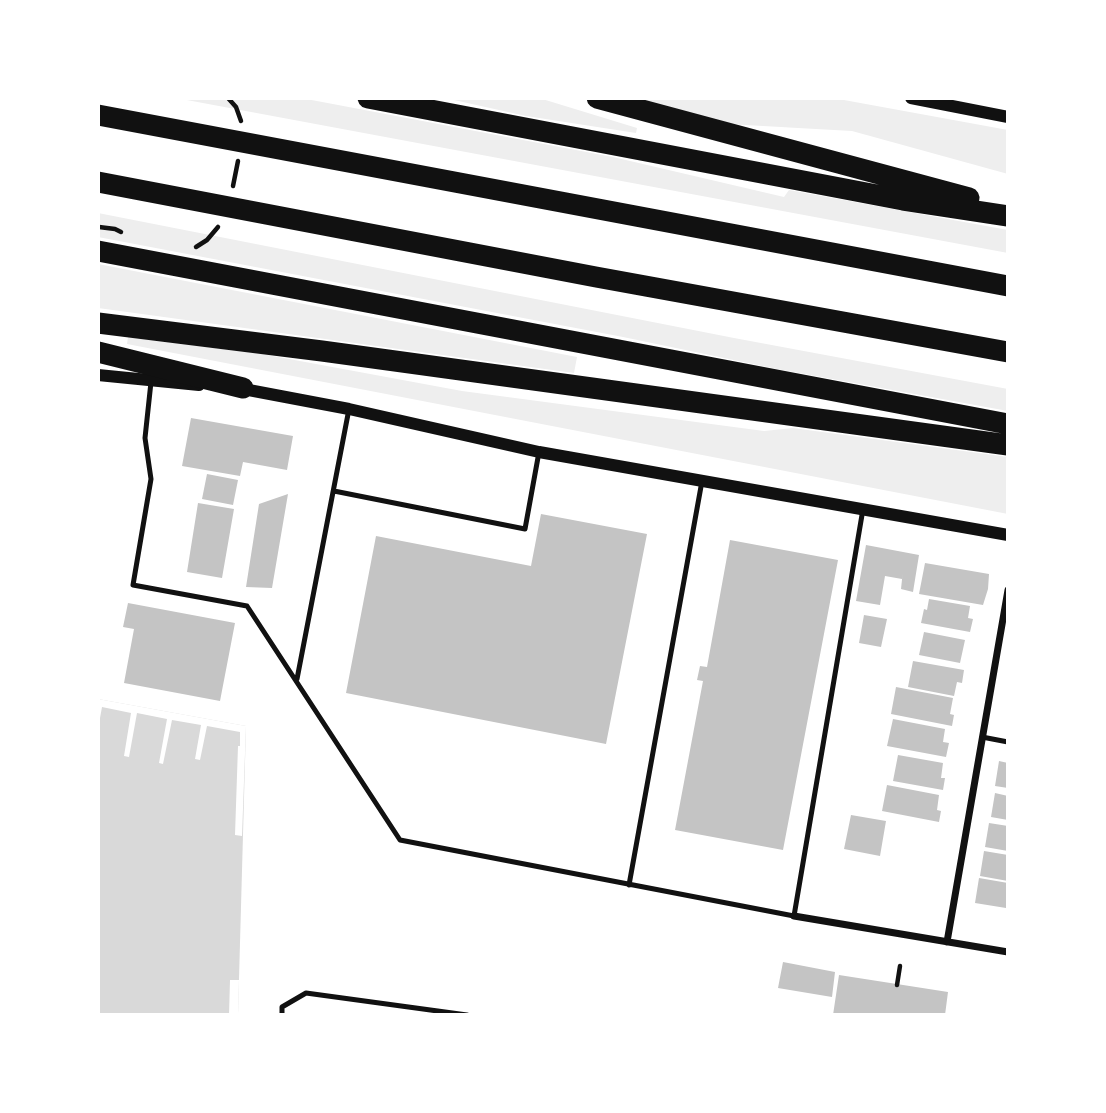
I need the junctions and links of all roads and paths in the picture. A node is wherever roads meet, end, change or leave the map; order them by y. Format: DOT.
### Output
graph roads {
  1 [pos="368,98"];
  2 [pos="597,98"];
  3 [pos="911,98"];
  4 [pos="98,115"];
  5 [pos="1008,117"];
  6 [pos="98,182"];
  7 [pos="1008,209"];
  8 [pos="1008,216"];
  9 [pos="98,251"];
  10 [pos="1008,286"];
  11 [pos="98,324"];
  12 [pos="98,352"];
  13 [pos="1008,352"];
  14 [pos="98,375"];
  15 [pos="151,382"];
  16 [pos="243,388"];
  17 [pos="349,409"];
  18 [pos="1008,424"];
  19 [pos="1008,445"];
  20 [pos="539,452"];
  21 [pos="702,480"];
  22 [pos="334,491"];
  23 [pos="863,509"];
  24 [pos="1008,535"];
  25 [pos="1008,590"];
  26 [pos="297,679"];
  27 [pos="982,737"];
  28 [pos="1008,741"];
  29 [pos="629,884"];
  30 [pos="794,916"];
  31 [pos="947,942"];
  32 [pos="1008,953"];
  33 [pos="900,966"];
  34 [pos="897,985"];
  35 [pos="282,1015"];
  36 [pos="467,1015"];
  1 -- 8 [label="highway"];
  2 -- 7 [label="highway"];
  3 -- 5 [label="street"];
  4 -- 10 [label="highway"];
  6 -- 13 [label="highway"];
  9 -- 18 [label="highway"];
  11 -- 19 [label="highway"];
  12 -- 16 [label="highway"];
  14 -- 15 [label="street"];
  15 -- 16 [label="street"];
  15 -- 26 [label="lane"];
  16 -- 17 [label="street"];
  17 -- 20 [label="street"];
  17 -- 22 [label="lane"];
  20 -- 21 [label="street"];
  20 -- 22 [label="lane"];
  21 -- 23 [label="street"];
  21 -- 29 [label="lane"];
  22 -- 26 [label="lane"];
  23 -- 24 [label="street"];
  23 -- 30 [label="lane"];
  25 -- 27 [label="street"];
  26 -- 29 [label="lane"];
  27 -- 28 [label="lane"];
  27 -- 31 [label="street"];
  29 -- 30 [label="lane"];
  30 -- 31 [label="street"];
  31 -- 32 [label="street"];
  33 -- 34 [label="path"];
  35 -- 36 [label="lane"];
}
